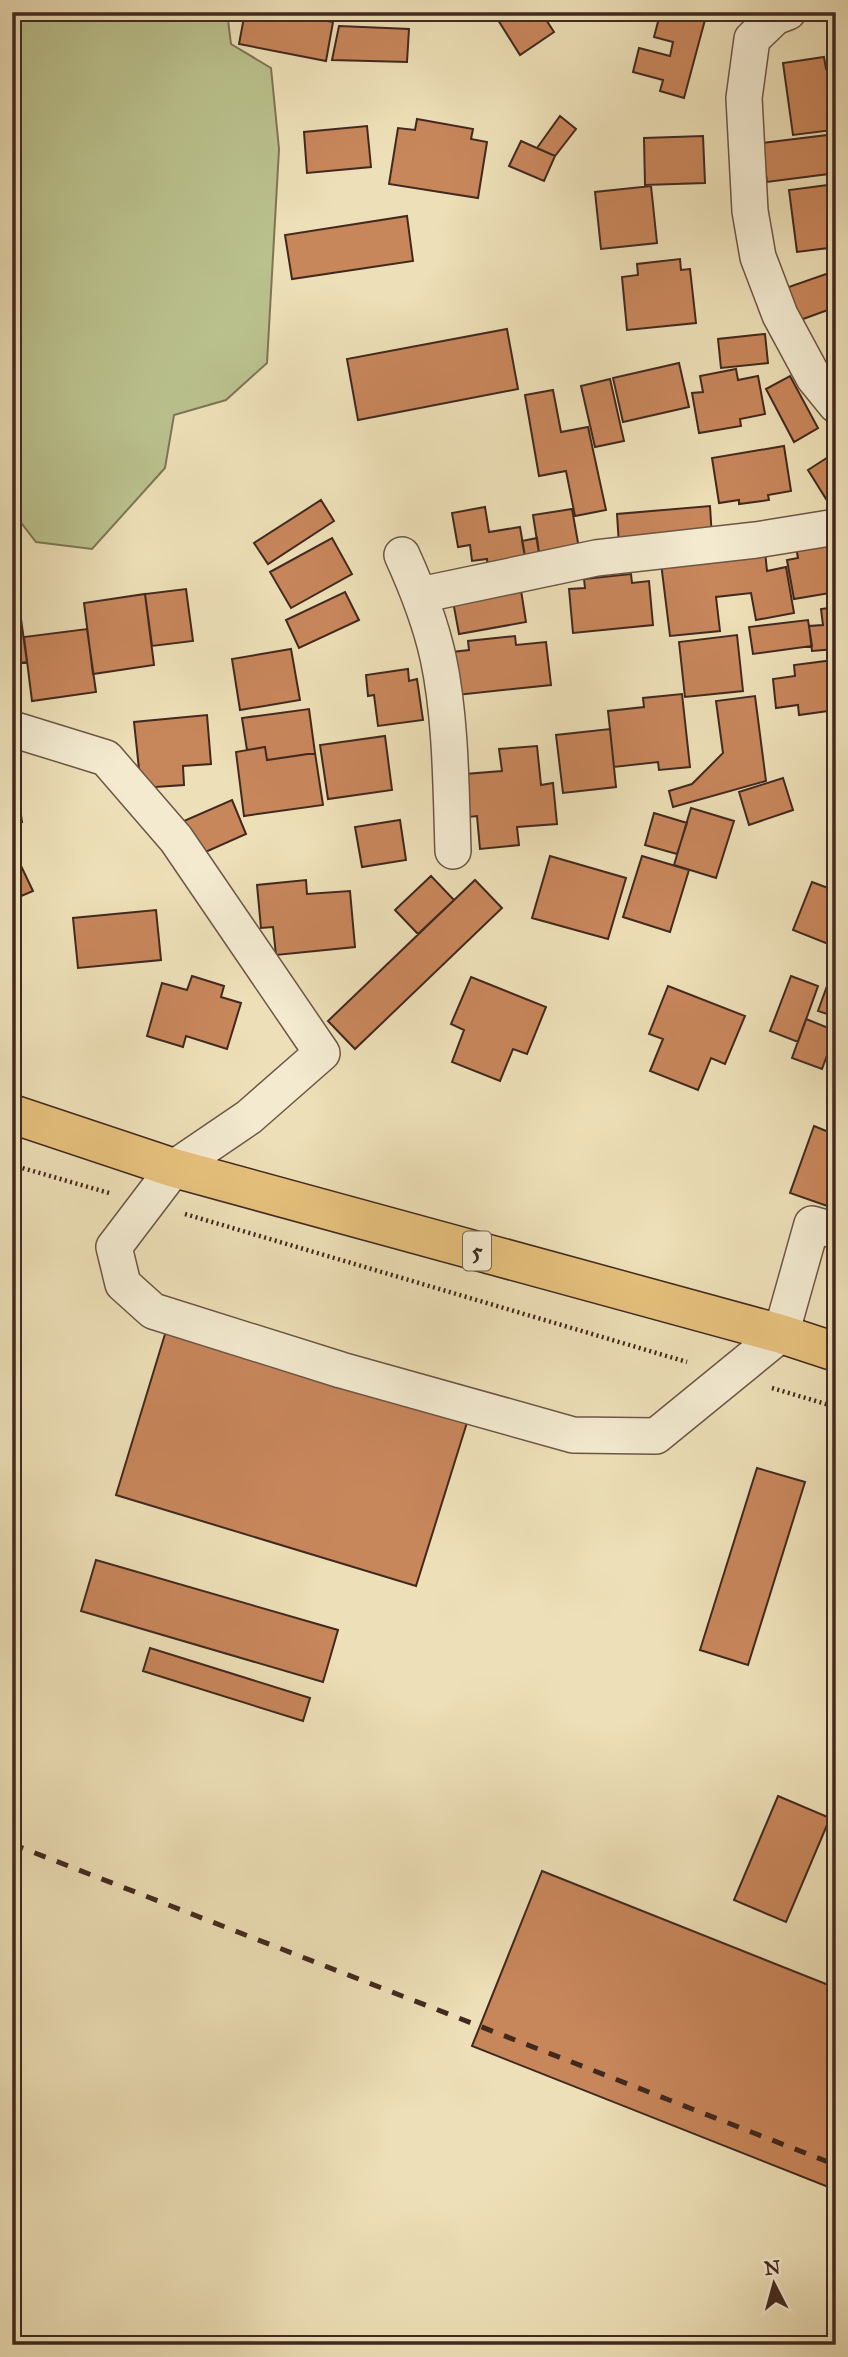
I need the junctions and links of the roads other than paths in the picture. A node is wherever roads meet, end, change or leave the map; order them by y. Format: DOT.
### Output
graph roads {
  1 [pos="788,12"];
  2 [pos="836,405"];
  3 [pos="836,527"];
  4 [pos="402,555"];
  5 [pos="420,595"];
  6 [pos="12,729"];
  7 [pos="453,851"];
  8 [pos="12,1114"];
  9 [pos="174,1168"];
  10 [pos="836,1230"];
  11 [pos="781,1334"];
  12 [pos="836,1352"];
  1 -- 2 [label="street"];
  3 -- 5 [label="street"];
  4 -- 5 [label="street"];
  5 -- 7 [label="street"];
  6 -- 9 [label="street"];
  8 -- 9 [label="highway, 5"];
  9 -- 11 [label="highway, 5"];
  9 -- 11 [label="street"];
  10 -- 11 [label="street"];
  11 -- 12 [label="highway, 5"];
}
